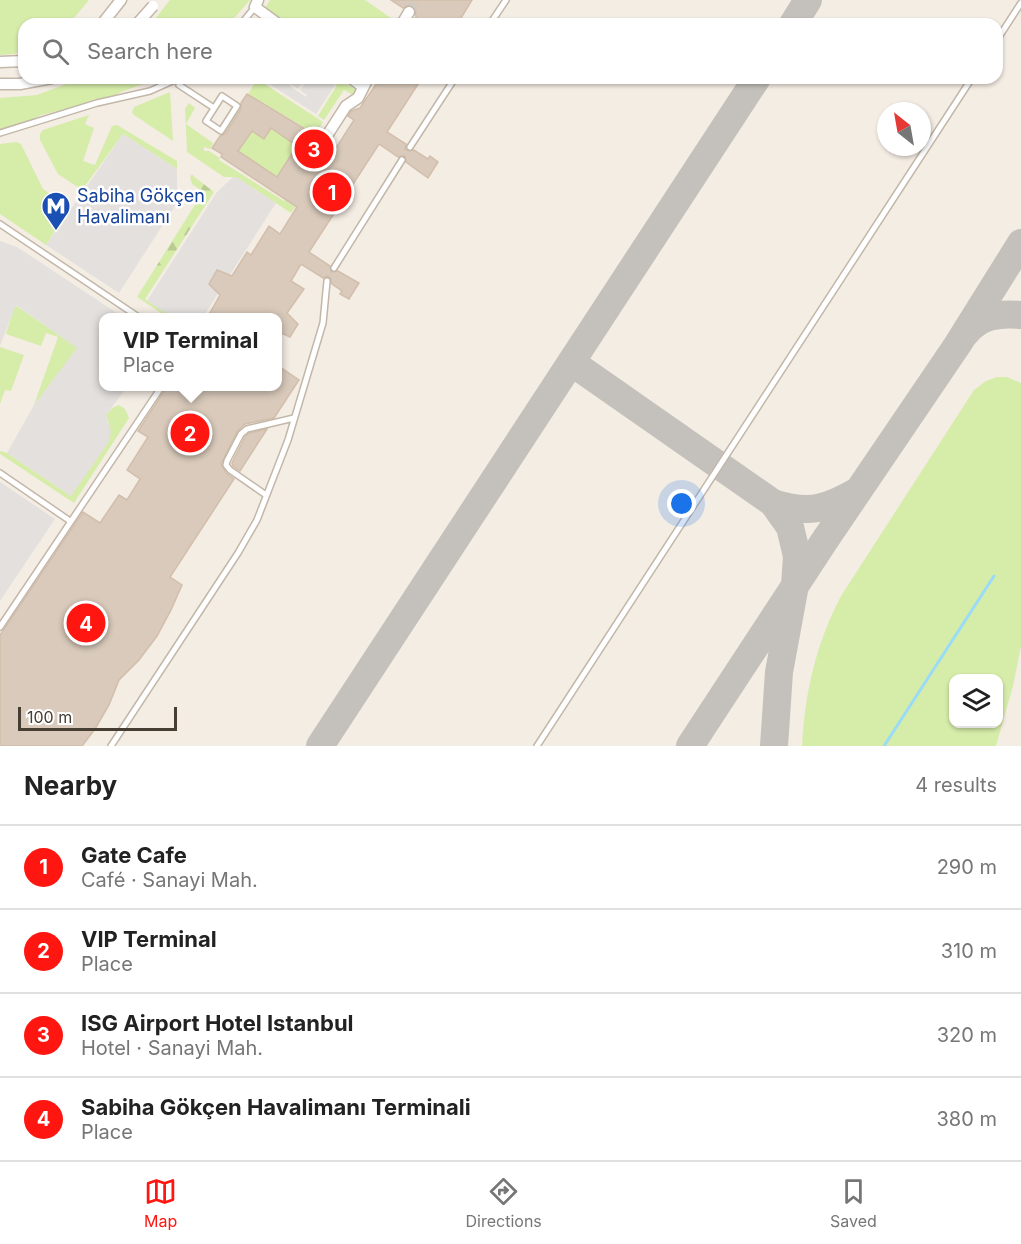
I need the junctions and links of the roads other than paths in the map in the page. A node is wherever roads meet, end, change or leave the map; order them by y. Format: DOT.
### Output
graph roads {
  1 [pos="121,0"];
  2 [pos="506,0"];
  3 [pos="155,2"];
  4 [pos="256,3"];
  5 [pos="1021,3"];
  6 [pos="409,12"];
  7 [pos="107,18"];
  8 [pos="142,18"];
  9 [pos="245,18"];
  10 [pos="272,18"];
  11 [pos="406,18"];
  12 [pos="494,18"];
  13 [pos="1003,31"];
  14 [pos="18,61"];
  15 [pos="0,62"];
  16 [pos="0,84"];
  17 [pos="18,84"];
  18 [pos="170,84"];
  19 [pos="183,84"];
  20 [pos="365,84"];
  21 [pos="451,84"];
  22 [pos="968,84"];
  23 [pos="214,108"];
  24 [pos="1,132"];
  25 [pos="328,134"];
  26 [pos="410,147"];
  27 [pos="402,160"];
  28 [pos="1,225"];
  29 [pos="334,268"];
  30 [pos="327,281"];
  31 [pos="133,313"];
  32 [pos="159,391"];
  33 [pos="294,418"];
  34 [pos="0,473"];
  35 [pos="266,495"];
  36 [pos="70,521"];
  37 [pos="0,627"];
  38 [pos="111,746"];
  39 [pos="537,746"];
  1 -- 7 [label="street"];
  2 -- 12 [label="lane"];
  3 -- 8 [label="street, bridge"];
  4 -- 9 [label="lane"];
  4 -- 10 [label="street"];
  5 -- 13 [label="lane"];
  6 -- 11 [label="street"];
  14 -- 15 [label="street"];
  16 -- 17 [label="street"];
  18 -- 24 [label="lane"];
  19 -- 23 [label="lane"];
  20 -- 25 [label="street"];
  21 -- 26 [label="lane"];
  22 -- 39 [label="lane"];
  23 -- 23 [label="lane"];
  27 -- 29 [label="lane"];
  28 -- 31 [label="lane"];
  30 -- 33 [label="lane"];
  32 -- 36 [label="lane"];
  33 -- 35 [label="lane"];
  33 -- 35 [label="lane"];
  34 -- 36 [label="lane"];
  35 -- 38 [label="lane"];
  36 -- 37 [label="lane"];
}
